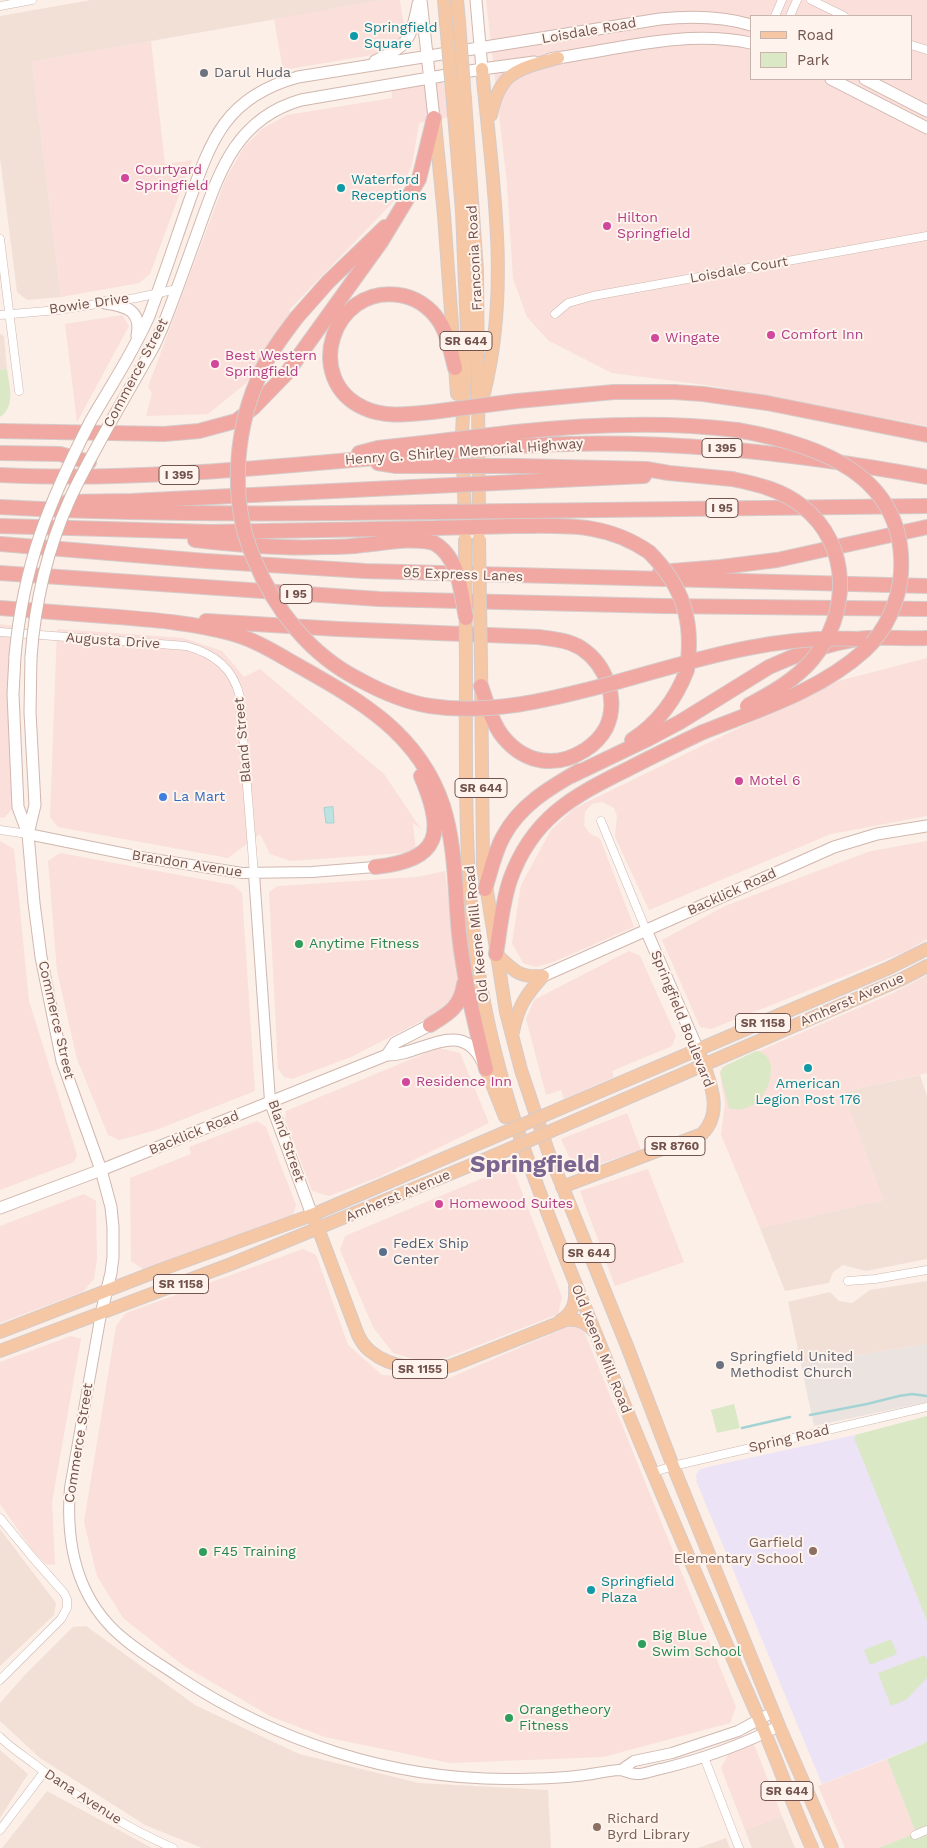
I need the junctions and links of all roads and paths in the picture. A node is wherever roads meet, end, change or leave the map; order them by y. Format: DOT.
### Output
graph roads {
  1 [pos="32,0"];
  2 [pos="420,0"];
  3 [pos="444,0"];
  4 [pos="457,0"];
  5 [pos="476,0"];
  6 [pos="782,0"];
  7 [pos="797,0"];
  8 [pos="812,0"];
  9 [pos="0,6"];
  10 [pos="775,15"];
  11 [pos="790,15"];
  12 [pos="842,15"];
  13 [pos="452,23"];
  14 [pos="750,25"];
  15 [pos="750,43"];
  16 [pos="912,45"];
  17 [pos="481,48"];
  18 [pos="927,50"];
  19 [pos="428,57"];
  20 [pos="558,58"];
  21 [pos="362,66"];
  22 [pos="482,68"];
  23 [pos="430,78"];
  24 [pos="833,80"];
  25 [pos="867,80"];
  26 [pos="459,101"];
  27 [pos="927,111"];
  28 [pos="434,118"];
  29 [pos="927,128"];
  30 [pos="488,130"];
  31 [pos="396,216"];
  32 [pos="927,236"];
  33 [pos="0,239"];
  34 [pos="177,289"];
  35 [pos="158,292"];
  36 [pos="105,303"];
  37 [pos="9,314"];
  38 [pos="555,314"];
  39 [pos="0,315"];
  40 [pos="133,347"];
  41 [pos="455,368"];
  42 [pos="19,391"];
  43 [pos="478,415"];
  44 [pos="0,431"];
  45 [pos="462,434"];
  46 [pos="927,435"];
  47 [pos="516,439"];
  48 [pos="0,453"];
  49 [pos="432,454"];
  50 [pos="72,456"];
  51 [pos="89,462"];
  52 [pos="324,463"];
  53 [pos="669,473"];
  54 [pos="0,475"];
  55 [pos="927,477"];
  56 [pos="0,505"];
  57 [pos="927,506"];
  58 [pos="0,526"];
  59 [pos="927,528"];
  60 [pos="102,530"];
  61 [pos="0,544"];
  62 [pos="0,573"];
  63 [pos="577,578"];
  64 [pos="927,586"];
  65 [pos="0,608"];
  66 [pos="927,609"];
  67 [pos="466,618"];
  68 [pos="165,621"];
  69 [pos="0,632"];
  70 [pos="927,638"];
  71 [pos="858,639"];
  72 [pos="222,664"];
  73 [pos="481,666"];
  74 [pos="481,686"];
  75 [pos="703,732"];
  76 [pos="417,756"];
  77 [pos="571,776"];
  78 [pos="601,821"];
  79 [pos="927,826"];
  80 [pos="0,830"];
  81 [pos="28,834"];
  82 [pos="375,867"];
  83 [pos="254,874"];
  84 [pos="485,889"];
  85 [pos="646,930"];
  86 [pos="927,948"];
  87 [pos="496,954"];
  88 [pos="927,966"];
  89 [pos="543,976"];
  90 [pos="465,978"];
  91 [pos="430,1025"];
  92 [pos="512,1036"];
  93 [pos="698,1050"];
  94 [pos="387,1055"];
  95 [pos="704,1065"];
  96 [pos="486,1069"];
  97 [pos="270,1101"];
  98 [pos="529,1169"];
  99 [pos="101,1170"];
  100 [pos="562,1187"];
  101 [pos="0,1208"];
  102 [pos="312,1216"];
  103 [pos="318,1229"];
  104 [pos="927,1270"];
  105 [pos="574,1280"];
  106 [pos="848,1282"];
  107 [pos="106,1291"];
  108 [pos="101,1314"];
  109 [pos="558,1322"];
  110 [pos="0,1332"];
  111 [pos="595,1333"];
  112 [pos="0,1351"];
  113 [pos="927,1407"];
  114 [pos="673,1466"];
  115 [pos="651,1473"];
  116 [pos="0,1518"];
  117 [pos="0,1680"];
  118 [pos="774,1712"];
  119 [pos="759,1720"];
  120 [pos="779,1726"];
  121 [pos="765,1733"];
  122 [pos="0,1737"];
  123 [pos="704,1757"];
  124 [pos="621,1770"];
  125 [pos="44,1772"];
  126 [pos="0,1830"];
  127 [pos="927,1830"];
  128 [pos="915,1834"];
  129 [pos="173,1848"];
  130 [pos="739,1848"];
  131 [pos="812,1848"];
  132 [pos="832,1848"];
  1 -- 9 [label="street"];
  2 -- 19 [label="main road"];
  2 -- 21 [label="main road"];
  3 -- 13 [label="main road, Franconia Road / SR 644"];
  4 -- 13 [label="main road, Franconia Road / SR 644"];
  5 -- 17 [label="main road"];
  6 -- 10 [label="street"];
  7 -- 11 [label="street"];
  8 -- 12 [label="street"];
  13 -- 26 [label="main road, Franconia Road / SR 644, bridge"];
  14 -- 17 [label="main road, Loisdale Road"];
  15 -- 20 [label="main road, Loisdale Road"];
  16 -- 18 [label="street"];
  17 -- 19 [label="main road, Loisdale Road"];
  17 -- 22 [label="main road"];
  19 -- 21 [label="main road, Commerce Street"];
  19 -- 23 [label="main road"];
  20 -- 22 [label="main road, Loisdale Road"];
  20 -- 30 [label="main road"];
  21 -- 35 [label="main road, Commerce Street"];
  22 -- 23 [label="main road, Commerce Street"];
  22 -- 30 [label="main road"];
  23 -- 28 [label="main road"];
  23 -- 34 [label="main road, Commerce Street"];
  24 -- 29 [label="main road"];
  25 -- 27 [label="main road"];
  26 -- 43 [label="main road, Franconia Road / SR 644"];
  26 -- 45 [label="main road, Franconia Road / SR 644"];
  28 -- 31 [label="highway"];
  28 -- 41 [label="main road"];
  30 -- 43 [label="main road"];
  31 -- 44 [label="highway"];
  31 -- 71 [label="highway, bridge"];
  32 -- 38 [label="street, Loisdale Court"];
  33 -- 37 [label="street"];
  34 -- 35 [label="street, Bowie Drive"];
  34 -- 51 [label="main road, Commerce Street, bridge"];
  35 -- 36 [label="street, Bowie Drive"];
  35 -- 40 [label="main road, Commerce Street"];
  36 -- 37 [label="street, Bowie Drive"];
  36 -- 40 [label="main road"];
  37 -- 39 [label="street, Bowie Drive"];
  37 -- 42 [label="street"];
  40 -- 50 [label="main road, Commerce Street, bridge"];
  41 -- 45 [label="main road"];
  41 -- 46 [label="highway, bridge"];
  43 -- 73 [label="main road, Franconia Road / SR 644, bridge"];
  45 -- 67 [label="main road, Franconia Road / SR 644, bridge"];
  47 -- 49 [label="highway, Henry G. Shirley Memorial Highway / I 395, bridge"];
  47 -- 55 [label="highway, Henry G. Shirley Memorial Highway / I 395"];
  47 -- 75 [label="highway, bridge"];
  48 -- 50 [label="highway"];
  49 -- 52 [label="highway, Henry G. Shirley Memorial Highway / I 395"];
  49 -- 52 [label="highway"];
  49 -- 53 [label="highway, bridge"];
  50 -- 51 [label="highway"];
  50 -- 81 [label="main road, Commerce Street, bridge"];
  51 -- 81 [label="main road, Commerce Street, bridge"];
  52 -- 54 [label="highway, Henry G. Shirley Memorial Highway / I 395"];
  53 -- 56 [label="highway, bridge"];
  53 -- 75 [label="highway, bridge"];
  56 -- 57 [label="highway, I 95, bridge"];
  58 -- 60 [label="highway"];
  59 -- 63 [label="highway"];
  60 -- 67 [label="highway, bridge"];
  60 -- 77 [label="highway, bridge"];
  61 -- 63 [label="highway, 95 Express Lanes"];
  62 -- 66 [label="highway, I 95"];
  63 -- 64 [label="highway, 95 Express Lanes"];
  65 -- 68 [label="highway"];
  67 -- 98 [label="main road, Old Keene Mill Road / SR 644, bridge"];
  68 -- 74 [label="highway"];
  68 -- 76 [label="highway"];
  69 -- 72 [label="street, Augusta Drive"];
  70 -- 71 [label="highway"];
  71 -- 77 [label="highway, bridge"];
  72 -- 83 [label="street, Bland Street"];
  73 -- 74 [label="main road, Old Keene Mill Road / SR 644"];
  74 -- 84 [label="main road, Old Keene Mill Road / SR 644"];
  75 -- 87 [label="highway"];
  76 -- 82 [label="highway"];
  76 -- 90 [label="highway"];
  77 -- 84 [label="highway"];
  78 -- 85 [label="street, Springfield Boulevard"];
  79 -- 85 [label="main road, Backlick Road"];
  80 -- 81 [label="street, Brandon Avenue"];
  81 -- 83 [label="street, Brandon Avenue"];
  81 -- 99 [label="main road, Commerce Street"];
  82 -- 83 [label="street, Brandon Avenue"];
  83 -- 97 [label="street, Bland Street / SR 1155"];
  84 -- 87 [label="main road, Old Keene Mill Road / SR 644"];
  85 -- 89 [label="main road, Backlick Road"];
  85 -- 93 [label="main road, Springfield Boulevard / SR 8760"];
  86 -- 93 [label="main road, Amherst Avenue / SR 1158"];
  87 -- 89 [label="main road"];
  87 -- 92 [label="main road, Old Keene Mill Road / SR 644"];
  88 -- 95 [label="main road, Amherst Avenue / SR 1158"];
  89 -- 92 [label="main road"];
  90 -- 91 [label="highway"];
  90 -- 96 [label="highway"];
  91 -- 94 [label="main road, Backlick Road"];
  92 -- 100 [label="main road, Old Keene Mill Road / SR 644"];
  93 -- 95 [label="main road, Springfield Boulevard / SR 8760"];
  93 -- 102 [label="main road, Amherst Avenue / SR 1158, bridge"];
  94 -- 96 [label="main road, Backlick Road"];
  94 -- 97 [label="main road, Backlick Road"];
  95 -- 100 [label="main road, Springfield Boulevard / SR 8760"];
  95 -- 103 [label="main road, Amherst Avenue / SR 1158, bridge"];
  96 -- 98 [label="main road"];
  97 -- 99 [label="main road, Backlick Road"];
  97 -- 102 [label="main road, Bland Street / SR 1155"];
  98 -- 105 [label="main road, Old Keene Mill Road / SR 644"];
  99 -- 101 [label="main road, Backlick Road"];
  99 -- 107 [label="main road, Commerce Street"];
  100 -- 114 [label="main road, Old Keene Mill Road / SR 644"];
  102 -- 103 [label="main road, Bland Street / SR 1155"];
  102 -- 107 [label="main road, Amherst Avenue / SR 1158"];
  103 -- 108 [label="main road, Amherst Avenue / SR 1158"];
  103 -- 109 [label="main road, Bland Street / SR 1155"];
  104 -- 106 [label="street"];
  105 -- 109 [label="main road"];
  105 -- 111 [label="main road, Old Keene Mill Road / SR 644"];
  107 -- 108 [label="main road, Commerce Street"];
  107 -- 110 [label="main road, Amherst Avenue / SR 1158"];
  108 -- 112 [label="main road, Amherst Avenue / SR 1158"];
  108 -- 124 [label="street, Commerce Street"];
  109 -- 111 [label="main road"];
  111 -- 115 [label="main road, Old Keene Mill Road / SR 644"];
  113 -- 114 [label="street, Spring Road"];
  114 -- 115 [label="street, Spring Road"];
  114 -- 118 [label="main road, Old Keene Mill Road / SR 644"];
  115 -- 119 [label="main road, Old Keene Mill Road / SR 644"];
  116 -- 117 [label="street"];
  118 -- 119 [label="street, Commerce Street"];
  118 -- 120 [label="main road, Old Keene Mill Road / SR 644"];
  119 -- 121 [label="main road, Old Keene Mill Road / SR 644"];
  119 -- 124 [label="street, Commerce Street"];
  120 -- 121 [label="street, Commerce Street"];
  120 -- 132 [label="main road, Old Keene Mill Road / SR 644"];
  121 -- 123 [label="street, Commerce Street"];
  121 -- 131 [label="main road, Old Keene Mill Road / SR 644"];
  122 -- 125 [label="street, Dana Avenue"];
  123 -- 124 [label="street, Commerce Street"];
  123 -- 130 [label="street"];
  125 -- 126 [label="street"];
  125 -- 129 [label="street, Dana Avenue"];
  127 -- 128 [label="street"];
}
